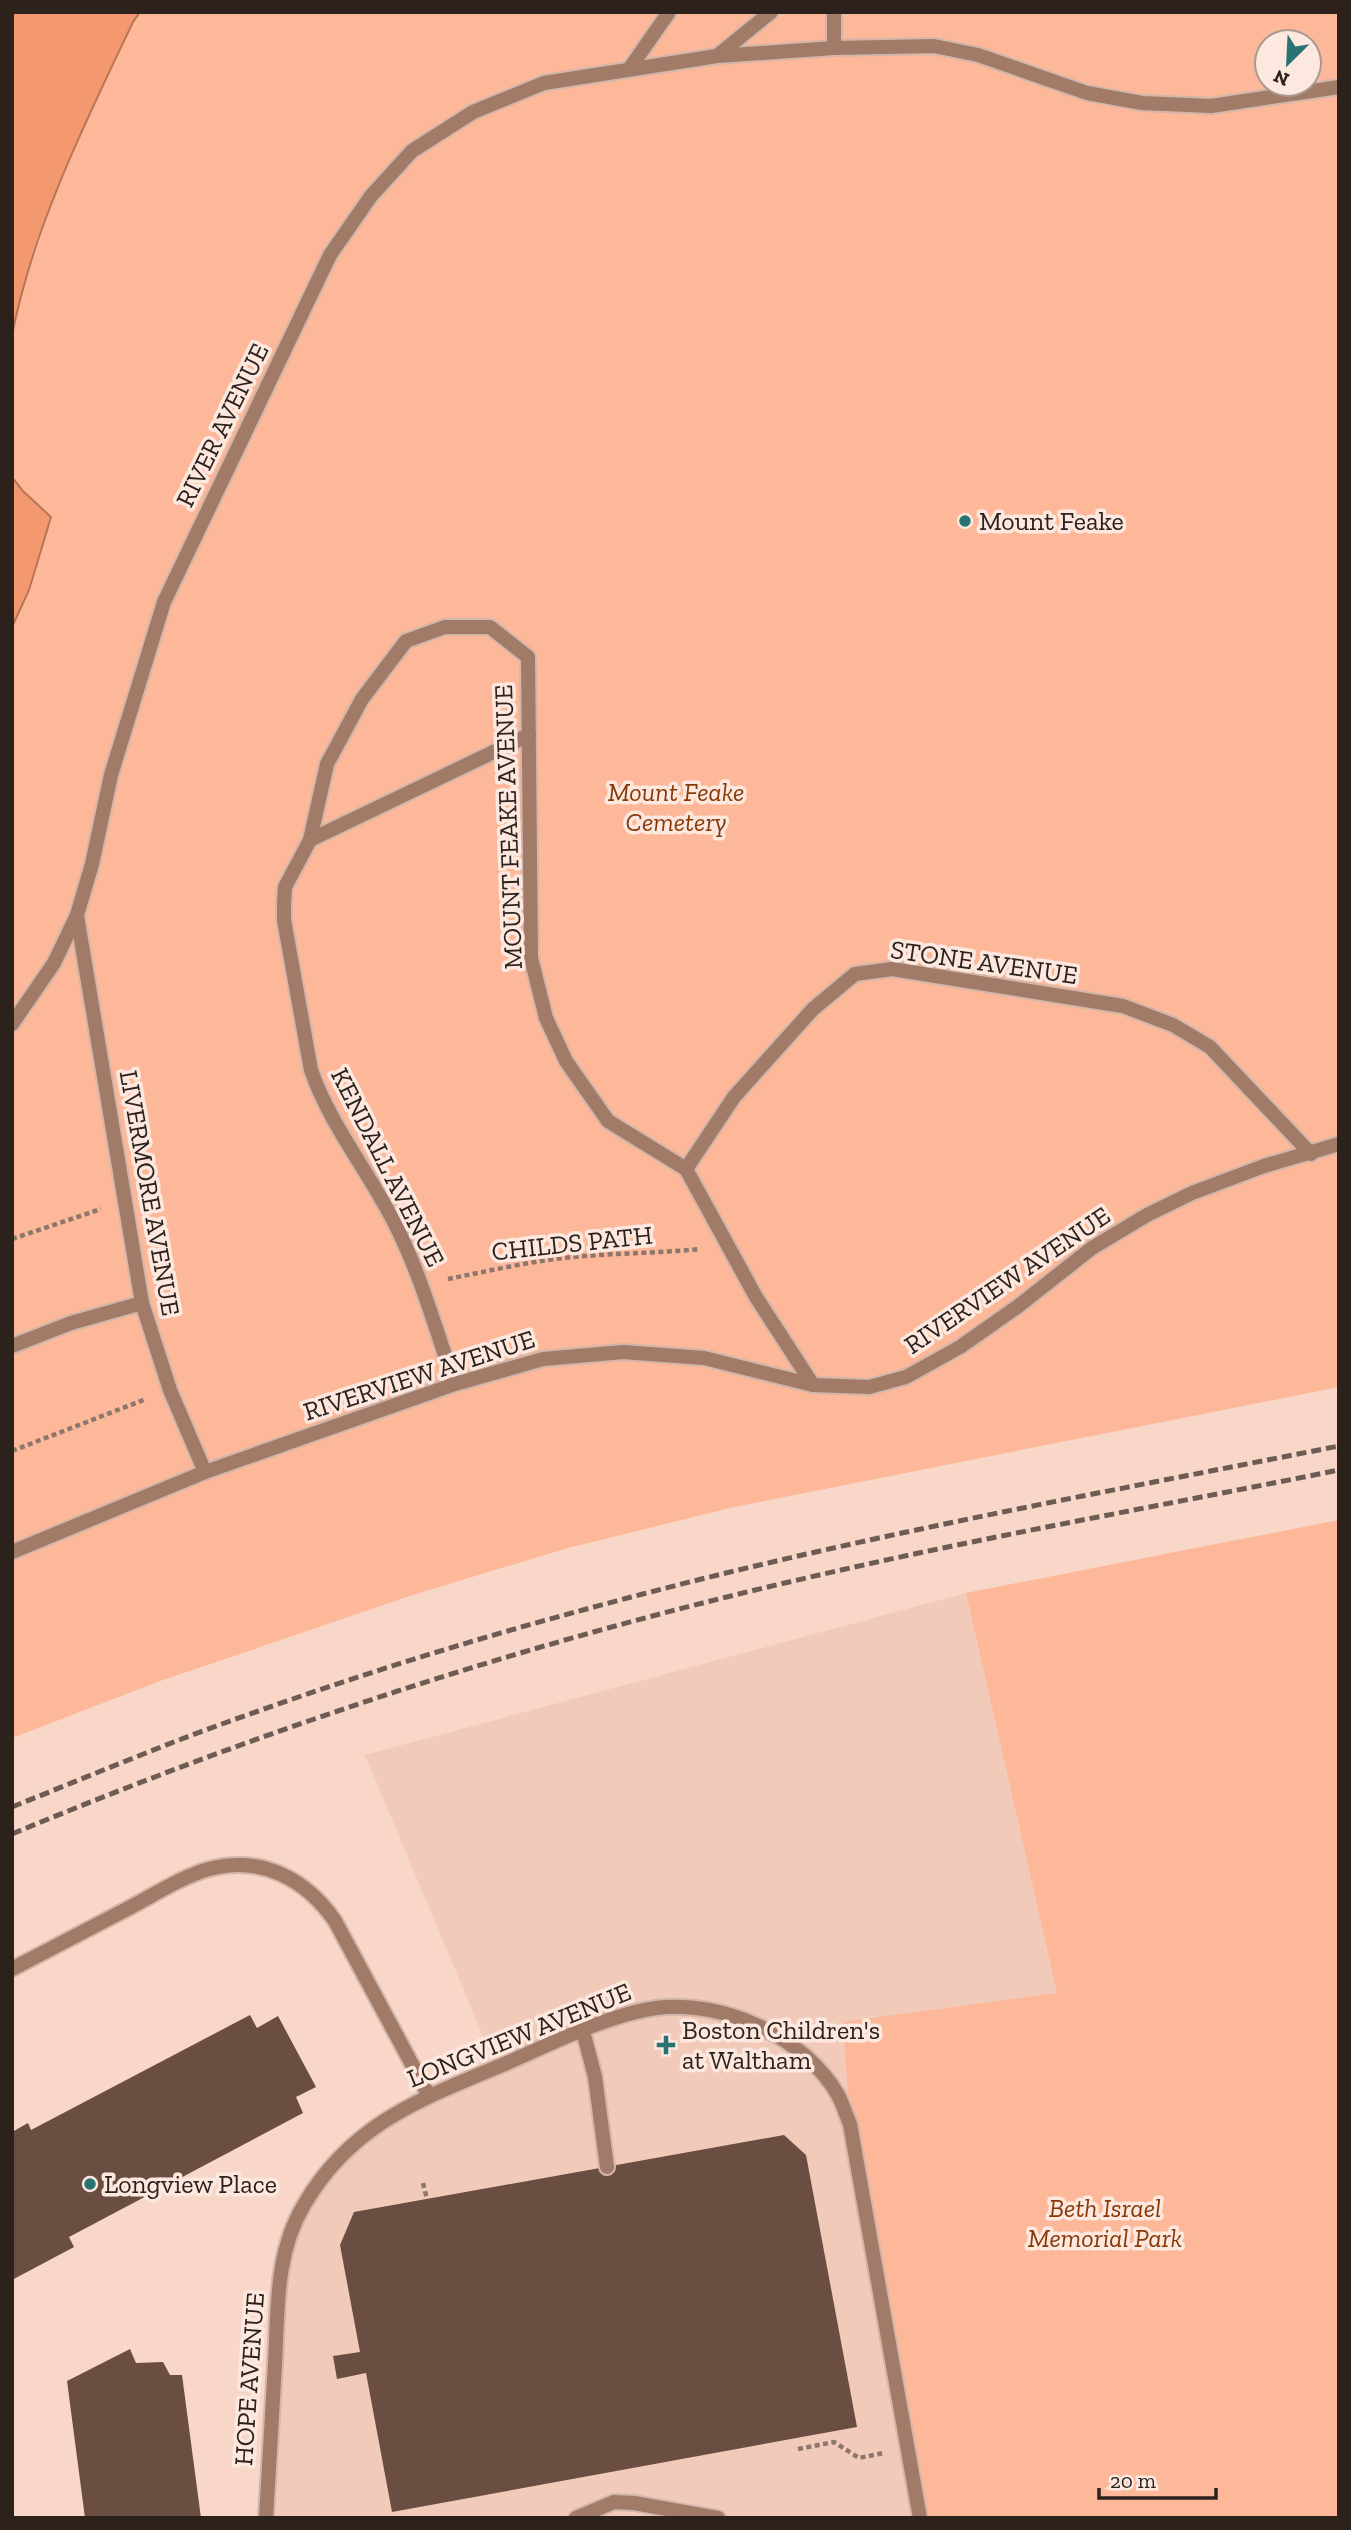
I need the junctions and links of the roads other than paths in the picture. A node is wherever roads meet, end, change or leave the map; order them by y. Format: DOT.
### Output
graph roads {
  1 [pos="669,12"];
  2 [pos="771,12"];
  3 [pos="834,12"];
  4 [pos="834,48"];
  5 [pos="717,56"];
  6 [pos="629,68"];
  7 [pos="1336,91"];
  8 [pos="529,735"];
  9 [pos="310,840"];
  10 [pos="77,915"];
  11 [pos="12,1024"];
  12 [pos="1339,1144"];
  13 [pos="1311,1154"];
  14 [pos="685,1169"];
  15 [pos="142,1303"];
  16 [pos="12,1346"];
  17 [pos="455,1384"];
  18 [pos="813,1385"];
  19 [pos="205,1472"];
  20 [pos="12,1552"];
  21 [pos="12,1969"];
  22 [pos="583,2031"];
  23 [pos="429,2096"];
  24 [pos="607,2167"];
  25 [pos="285,2245"];
  26 [pos="265,2518"];
  27 [pos="576,2518"];
  28 [pos="718,2518"];
  29 [pos="920,2518"];
  1 -- 6 [label="street"];
  2 -- 5 [label="street"];
  3 -- 4 [label="street"];
  4 -- 5 [label="street, RIVER AVENUE"];
  4 -- 7 [label="street, RIVER AVENUE"];
  5 -- 6 [label="street, RIVER AVENUE"];
  6 -- 10 [label="street, RIVER AVENUE"];
  8 -- 9 [label="street"];
  8 -- 9 [label="street, MOUNT FEAKE AVENUE"];
  8 -- 14 [label="street, MOUNT FEAKE AVENUE"];
  9 -- 17 [label="street, KENDALL AVENUE"];
  10 -- 11 [label="street, RIVER AVENUE"];
  10 -- 15 [label="street, LIVERMORE AVENUE"];
  12 -- 13 [label="street, RIVERVIEW AVENUE"];
  13 -- 14 [label="street, STONE AVENUE"];
  13 -- 18 [label="street, RIVERVIEW AVENUE"];
  14 -- 18 [label="street, MOUNT FEAKE AVENUE"];
  15 -- 16 [label="street"];
  15 -- 19 [label="street, LIVERMORE AVENUE"];
  17 -- 18 [label="street, RIVERVIEW AVENUE"];
  17 -- 19 [label="street, RIVERVIEW AVENUE"];
  19 -- 20 [label="street, RIVERVIEW AVENUE"];
  21 -- 23 [label="street"];
  22 -- 23 [label="street, LONGVIEW AVENUE"];
  22 -- 24 [label="street"];
  22 -- 29 [label="street, LONGVIEW AVENUE"];
  23 -- 25 [label="street, LONGVIEW AVENUE"];
  25 -- 26 [label="street, HOPE AVENUE"];
  27 -- 28 [label="street"];
}
